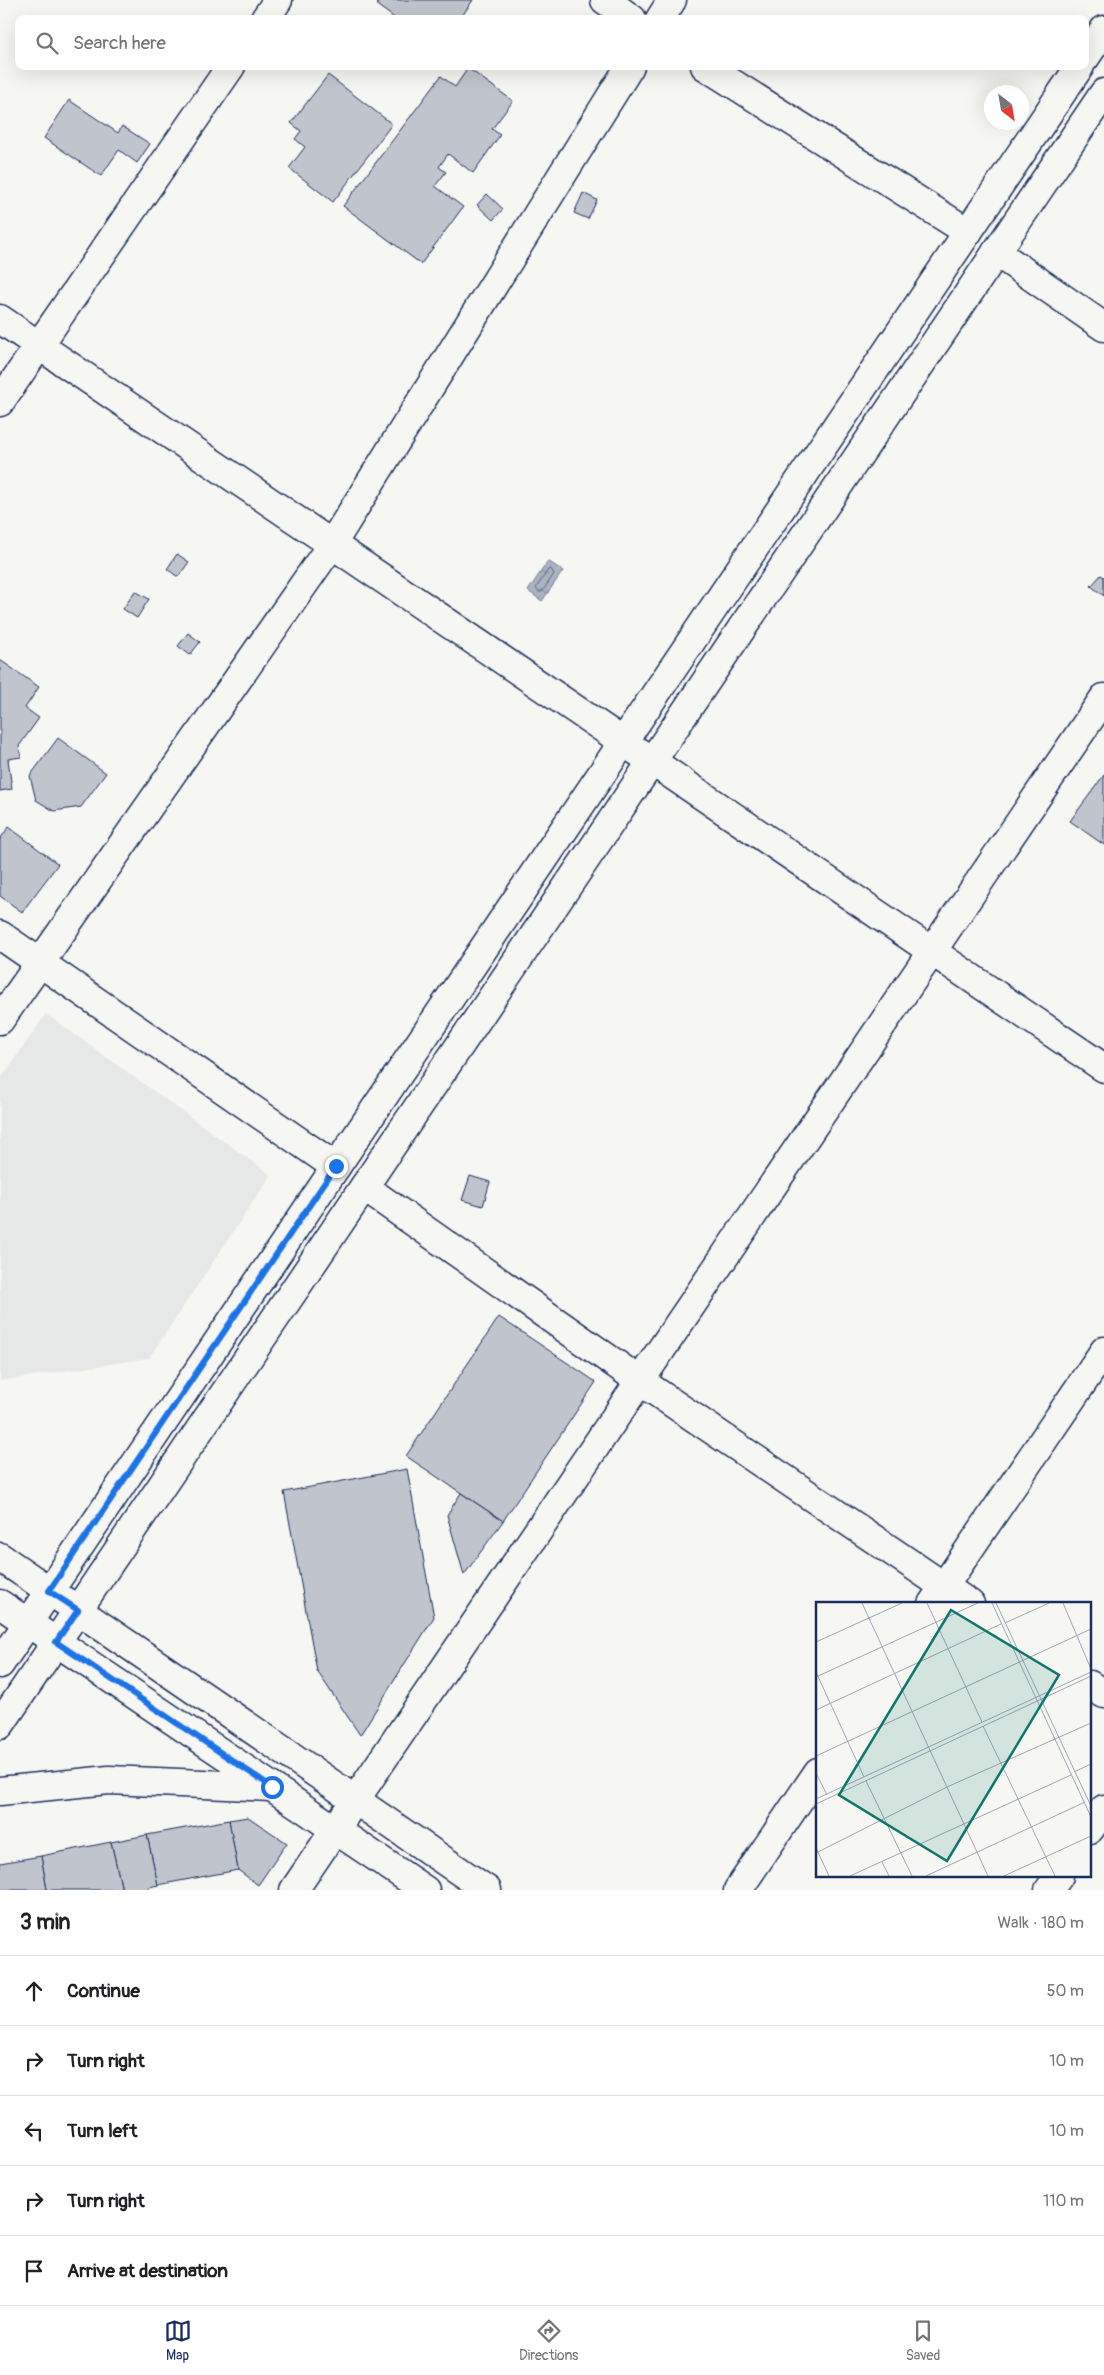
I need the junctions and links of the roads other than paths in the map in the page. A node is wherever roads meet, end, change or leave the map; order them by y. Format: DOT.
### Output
graph roads {
  1 [pos="278,0"];
  2 [pos="605,0"];
  3 [pos="672,0"];
  4 [pos="267,15"];
  5 [pos="626,15"];
  6 [pos="663,15"];
  7 [pos="1104,30"];
  8 [pos="1089,52"];
  9 [pos="229,70"];
  10 [pos="628,70"];
  11 [pos="711,70"];
  12 [pos="1077,70"];
  13 [pos="1104,93"];
  14 [pos="968,232"];
  15 [pos="996,252"];
  16 [pos="0,319"];
  17 [pos="1104,327"];
  18 [pos="38,344"];
  19 [pos="0,402"];
  20 [pos="332,544"];
  21 [pos="1104,698"];
  22 [pos="623,742"];
  23 [pos="652,761"];
  24 [pos="0,935"];
  25 [pos="932,952"];
  26 [pos="40,963"];
  27 [pos="0,1020"];
  28 [pos="1104,1068"];
  29 [pos="336,1166"];
  30 [pos="364,1187"];
  31 [pos="1104,1351"];
  32 [pos="640,1382"];
  33 [pos="0,1557"];
  34 [pos="49,1591"];
  35 [pos="938,1595"];
  36 [pos="963,1602"];
  37 [pos="0,1604"];
  38 [pos="78,1610"];
  39 [pos="28,1623"];
  40 [pos="56,1642"];
  41 [pos="0,1664"];
  42 [pos="1092,1686"];
  43 [pos="1104,1694"];
  44 [pos="0,1726"];
  45 [pos="816,1775"];
  46 [pos="272,1787"];
  47 [pos="0,1791"];
  48 [pos="356,1799"];
  49 [pos="1104,1809"];
  50 [pos="1092,1827"];
  51 [pos="335,1830"];
  52 [pos="1057,1878"];
  53 [pos="294,1890"];
  54 [pos="424,1890"];
  55 [pos="487,1890"];
  56 [pos="738,1890"];
  57 [pos="1049,1890"];
  1 -- 4 [label="street"];
  2 -- 5 [label="street"];
  3 -- 6 [label="street"];
  7 -- 8 [label="street"];
  9 -- 18 [label="street"];
  10 -- 20 [label="street"];
  11 -- 14 [label="street"];
  12 -- 14 [label="street"];
  13 -- 15 [label="street"];
  14 -- 22 [label="street"];
  15 -- 17 [label="street"];
  15 -- 23 [label="street"];
  16 -- 18 [label="street"];
  18 -- 19 [label="street"];
  18 -- 20 [label="street"];
  20 -- 22 [label="street"];
  20 -- 26 [label="street"];
  21 -- 25 [label="street"];
  22 -- 23 [label="street"];
  22 -- 29 [label="street"];
  23 -- 25 [label="street"];
  23 -- 30 [label="street"];
  24 -- 26 [label="street"];
  25 -- 28 [label="street"];
  25 -- 32 [label="street"];
  26 -- 27 [label="street"];
  26 -- 29 [label="street"];
  29 -- 34 [label="street"];
  30 -- 32 [label="street"];
  30 -- 38 [label="street"];
  31 -- 35 [label="street"];
  32 -- 35 [label="street"];
  32 -- 48 [label="street"];
  33 -- 34 [label="street"];
  34 -- 38 [label="street"];
  34 -- 39 [label="street"];
  35 -- 36 [label="street"];
  37 -- 39 [label="street"];
  38 -- 40 [label="street"];
  38 -- 48 [label="street"];
  39 -- 40 [label="street"];
  39 -- 41 [label="street"];
  40 -- 44 [label="street"];
  40 -- 46 [label="street"];
  42 -- 43 [label="street"];
  45 -- 56 [label="street"];
  46 -- 47 [label="street"];
  46 -- 51 [label="street"];
  48 -- 51 [label="street"];
  48 -- 55 [label="street"];
  49 -- 50 [label="street"];
  51 -- 53 [label="street"];
  51 -- 54 [label="street"];
  52 -- 57 [label="street"];
}
